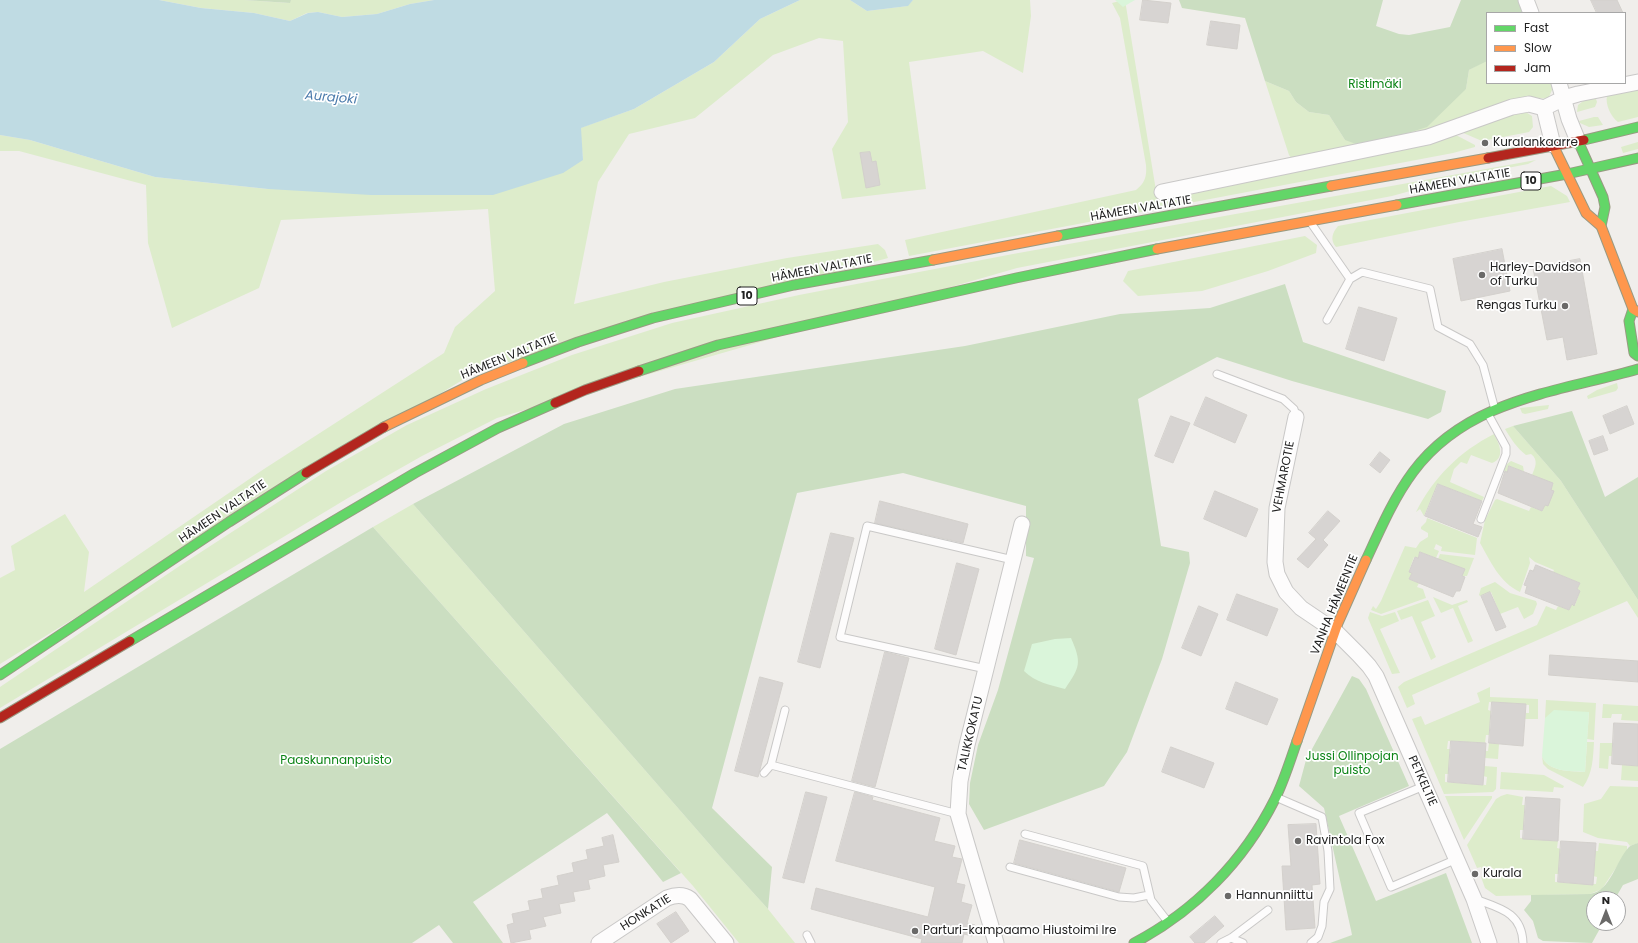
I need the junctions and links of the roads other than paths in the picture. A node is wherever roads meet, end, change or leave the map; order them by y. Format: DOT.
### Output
graph roads {
  1 [pos="1526,0"];
  2 [pos="1531,12"];
  3 [pos="1638,82"];
  4 [pos="1559,84"];
  5 [pos="1564,98"];
  6 [pos="1544,108"];
  7 [pos="1638,126"];
  8 [pos="1578,141"];
  9 [pos="1553,145"];
  10 [pos="1638,158"];
  11 [pos="1591,169"];
  12 [pos="1567,174"];
  13 [pos="1162,192"];
  14 [pos="1309,220"];
  15 [pos="1601,226"];
  16 [pos="1350,279"];
  17 [pos="1636,311"];
  18 [pos="1327,320"];
  19 [pos="1638,356"];
  20 [pos="1638,369"];
  21 [pos="1217,374"];
  22 [pos="1491,410"];
  23 [pos="1296,417"];
  24 [pos="1481,519"];
  25 [pos="1022,524"];
  26 [pos="1013,560"];
  27 [pos="1335,632"];
  28 [pos="986,669"];
  29 [pos="0,675"];
  30 [pos="785,710"];
  31 [pos="0,718"];
  32 [pos="771,765"];
  33 [pos="764,773"];
  34 [pos="1424,786"];
  35 [pos="1275,797"];
  36 [pos="958,814"];
  37 [pos="1025,834"];
  38 [pos="1457,859"];
  39 [pos="1010,867"];
  40 [pos="1149,895"];
  41 [pos="1474,899"];
  42 [pos="1268,910"];
  43 [pos="1169,923"];
  44 [pos="807,935"];
  45 [pos="1231,938"];
  46 [pos="599,943"];
  47 [pos="726,943"];
  48 [pos="812,943"];
  49 [pos="996,943"];
  50 [pos="1134,943"];
  51 [pos="1221,943"];
  52 [pos="1243,943"];
  53 [pos="1311,943"];
  54 [pos="1489,943"];
  55 [pos="1523,943"];
  1 -- 2 [label="street"];
  3 -- 5 [label="street"];
  4 -- 5 [label="street"];
  5 -- 6 [label="street"];
  5 -- 8 [label="street"];
  6 -- 9 [label="street"];
  6 -- 13 [label="street"];
  7 -- 8 [label="main road, HÄMEEN VALTATIE / 10"];
  8 -- 9 [label="main road, HÄMEEN VALTATIE / 10"];
  8 -- 11 [label="main road"];
  9 -- 12 [label="main road"];
  9 -- 29 [label="main road, HÄMEEN VALTATIE / 10"];
  10 -- 11 [label="main road, HÄMEEN VALTATIE / 10"];
  11 -- 12 [label="main road, HÄMEEN VALTATIE / 10"];
  11 -- 15 [label="main road"];
  12 -- 14 [label="main road, HÄMEEN VALTATIE / 10"];
  12 -- 15 [label="main road"];
  14 -- 16 [label="lane"];
  14 -- 31 [label="main road, HÄMEEN VALTATIE / 10"];
  15 -- 17 [label="main road"];
  16 -- 18 [label="lane"];
  16 -- 22 [label="lane"];
  17 -- 19 [label="main road"];
  20 -- 22 [label="main road, VANHA HÄMEENTIE"];
  21 -- 23 [label="lane"];
  22 -- 24 [label="lane"];
  22 -- 27 [label="main road, VANHA HÄMEENTIE"];
  23 -- 27 [label="street, VEHMAROTIE"];
  25 -- 26 [label="street, TALIKKOKATU"];
  26 -- 28 [label="street, TALIKKOKATU"];
  26 -- 28 [label="lane"];
  27 -- 34 [label="street, PETKELTIE"];
  27 -- 35 [label="main road, VANHA HÄMEENTIE"];
  28 -- 36 [label="street, TALIKKOKATU"];
  30 -- 32 [label="lane"];
  32 -- 33 [label="lane"];
  32 -- 36 [label="lane"];
  34 -- 38 [label="street, PETKELTIE"];
  34 -- 38 [label="lane"];
  35 -- 43 [label="main road, VANHA HÄMEENTIE"];
  35 -- 53 [label="lane"];
  36 -- 49 [label="street, TALIKKOKATU"];
  37 -- 40 [label="lane"];
  38 -- 41 [label="street, PETKELTIE"];
  39 -- 40 [label="lane"];
  40 -- 43 [label="lane"];
  41 -- 54 [label="street, PETKELTIE"];
  41 -- 55 [label="lane"];
  42 -- 45 [label="lane"];
  43 -- 50 [label="main road, VANHA HÄMEENTIE"];
  44 -- 48 [label="lane"];
  45 -- 51 [label="lane"];
  45 -- 52 [label="lane"];
  46 -- 47 [label="street, HONKATIE"];
}
